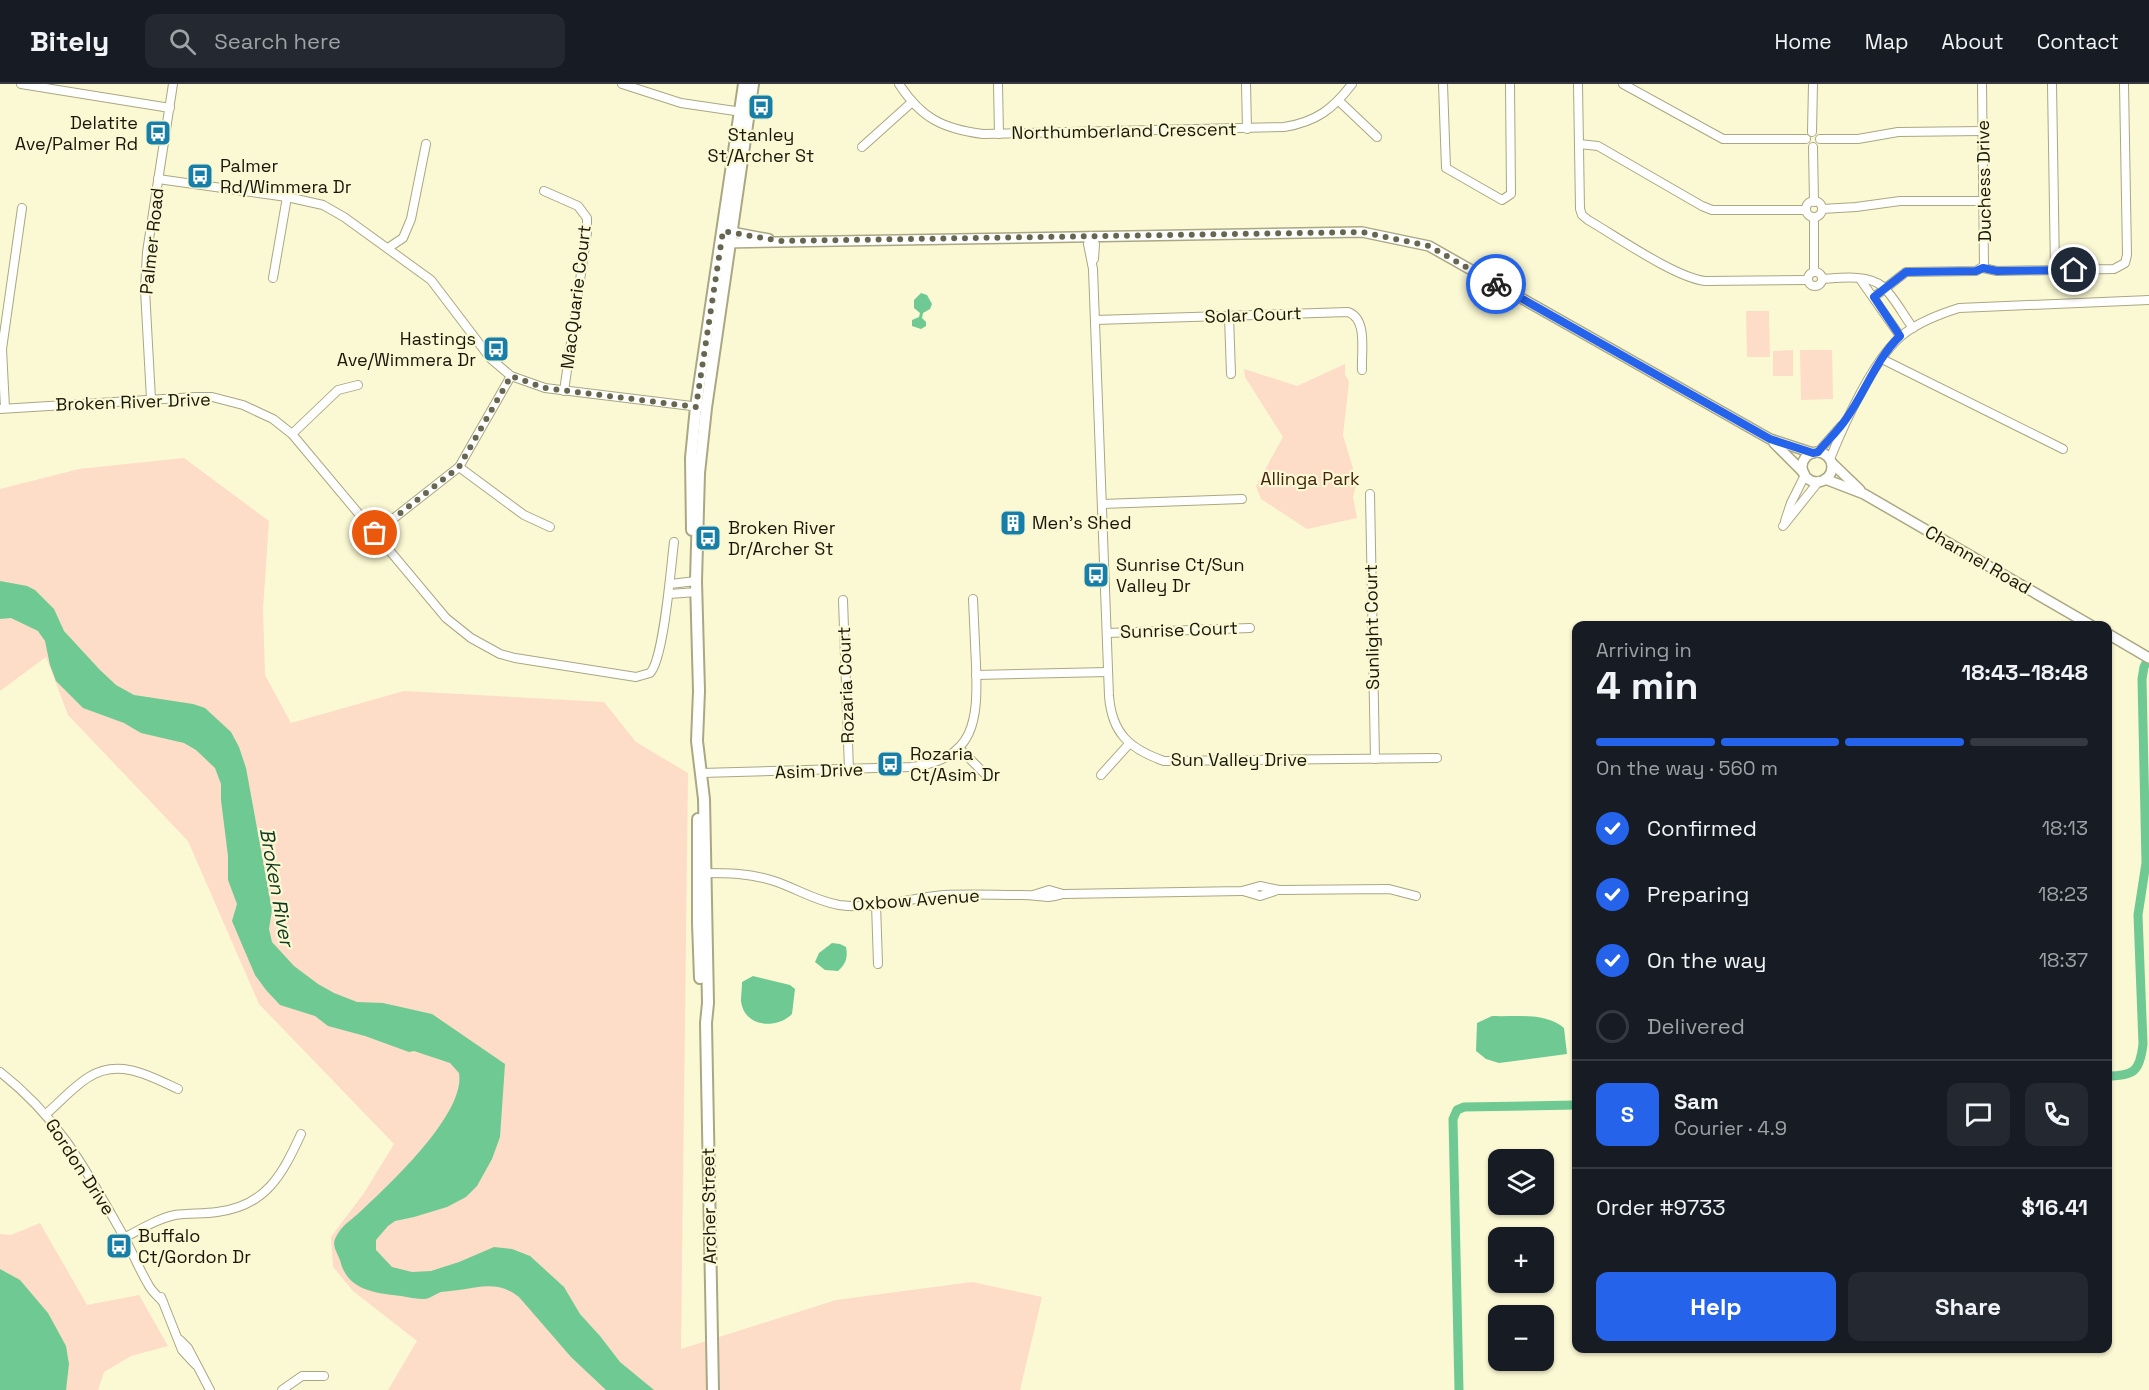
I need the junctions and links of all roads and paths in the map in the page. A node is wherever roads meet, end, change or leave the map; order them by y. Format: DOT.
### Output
graph roads {
  1 [pos="21,84"];
  2 [pos="173,84"];
  3 [pos="622,84"];
  4 [pos="744,84"];
  5 [pos="753,84"];
  6 [pos="899,84"];
  7 [pos="998,84"];
  8 [pos="1246,84"];
  9 [pos="1352,84"];
  10 [pos="1443,84"];
  11 [pos="1510,84"];
  12 [pos="1578,84"];
  13 [pos="1623,84"];
  14 [pos="1813,84"];
  15 [pos="1982,84"];
  16 [pos="2052,84"];
  17 [pos="2124,84"];
  18 [pos="39,86"];
  19 [pos="1339,101"];
  20 [pos="911,103"];
  21 [pos="170,108"];
  22 [pos="744,113"];
  23 [pos="1247,129"];
  24 [pos="1983,131"];
  25 [pos="1812,132"];
  26 [pos="999,134"];
  27 [pos="1377,137"];
  28 [pos="1806,139"];
  29 [pos="1820,139"];
  30 [pos="426,144"];
  31 [pos="1579,144"];
  32 [pos="862,147"];
  33 [pos="1813,147"];
  34 [pos="158,179"];
  35 [pos="544,191"];
  36 [pos="287,196"];
  37 [pos="1984,201"];
  38 [pos="1814,202"];
  39 [pos="22,208"];
  40 [pos="1822,209"];
  41 [pos="1806,210"];
  42 [pos="1814,217"];
  43 [pos="728,231"];
  44 [pos="1091,236"];
  45 [pos="780,241"];
  46 [pos="726,243"];
  47 [pos="388,248"];
  48 [pos="1983,268"];
  49 [pos="2055,270"];
  50 [pos="1814,271"];
  51 [pos="273,278"];
  52 [pos="1822,279"];
  53 [pos="1860,279"];
  54 [pos="1807,280"];
  55 [pos="1885,289"];
  56 [pos="1874,297"];
  57 [pos="2146,300"];
  58 [pos="1229,315"];
  59 [pos="1095,320"];
  60 [pos="1913,328"];
  61 [pos="1900,336"];
  62 [pos="1882,358"];
  63 [pos="1362,370"];
  64 [pos="1231,374"];
  65 [pos="511,376"];
  66 [pos="358,385"];
  67 [pos="564,390"];
  68 [pos="150,399"];
  69 [pos="701,407"];
  70 [pos="3,408"];
  71 [pos="1846,419"];
  72 [pos="292,434"];
  73 [pos="1770,439"];
  74 [pos="2063,449"];
  75 [pos="1816,452"];
  76 [pos="1831,461"];
  77 [pos="459,467"];
  78 [pos="1804,474"];
  79 [pos="1822,480"];
  80 [pos="1370,494"];
  81 [pos="1864,494"];
  82 [pos="1242,499"];
  83 [pos="1102,504"];
  84 [pos="550,527"];
  85 [pos="375,533"];
  86 [pos="674,542"];
  87 [pos="670,584"];
  88 [pos="696,586"];
  89 [pos="669,594"];
  90 [pos="973,599"];
  91 [pos="843,600"];
  92 [pos="2083,621"];
  93 [pos="1250,628"];
  94 [pos="1107,633"];
  95 [pos="2112,636"];
  96 [pos="2146,656"];
  97 [pos="1108,672"];
  98 [pos="976,675"];
  99 [pos="1129,744"];
  100 [pos="959,748"];
  101 [pos="1437,758"];
  102 [pos="1375,759"];
  103 [pos="700,770"];
  104 [pos="849,770"];
  105 [pos="1101,775"];
  106 [pos="989,778"];
  107 [pos="702,873"];
  108 [pos="1416,896"];
  109 [pos="876,904"];
  110 [pos="878,964"];
  111 [pos="0,1072"];
  112 [pos="178,1089"];
  113 [pos="46,1114"];
  114 [pos="301,1134"];
  115 [pos="124,1238"];
  116 [pos="324,1376"];
  117 [pos="209,1390"];
  118 [pos="282,1390"];
  119 [pos="713,1390"];
  1 -- 18 [label="street"];
  2 -- 21 [label="street, Palmer Road"];
  3 -- 22 [label="street"];
  4 -- 22 [label="main road, Archer Street"];
  5 -- 22 [label="main road, Archer Street"];
  6 -- 20 [label="street, Northumberland Crescent"];
  7 -- 26 [label="street"];
  8 -- 23 [label="street"];
  9 -- 19 [label="street, Northumberland Crescent"];
  10 -- 11 [label="street"];
  12 -- 31 [label="street"];
  13 -- 28 [label="street"];
  14 -- 25 [label="street"];
  15 -- 24 [label="street, Duchess Drive"];
  16 -- 49 [label="street"];
  17 -- 49 [label="street"];
  18 -- 21 [label="street"];
  19 -- 23 [label="street, Northumberland Crescent"];
  19 -- 27 [label="street"];
  20 -- 26 [label="street, Northumberland Crescent"];
  20 -- 32 [label="street"];
  21 -- 34 [label="street, Palmer Road"];
  22 -- 43 [label="main road, Archer Street"];
  23 -- 26 [label="street, Northumberland Crescent"];
  24 -- 29 [label="street"];
  24 -- 37 [label="street, Duchess Drive"];
  25 -- 28 [label="street"];
  25 -- 29 [label="street"];
  28 -- 33 [label="street"];
  29 -- 33 [label="street"];
  30 -- 47 [label="street"];
  31 -- 41 [label="street"];
  31 -- 54 [label="street"];
  33 -- 38 [label="street"];
  34 -- 36 [label="street"];
  34 -- 68 [label="street, Palmer Road"];
  35 -- 67 [label="street, MacQuarie Court"];
  36 -- 47 [label="street"];
  36 -- 51 [label="street"];
  37 -- 40 [label="street"];
  37 -- 48 [label="street, Duchess Drive"];
  38 -- 40 [label="street"];
  38 -- 41 [label="street"];
  39 -- 70 [label="street"];
  40 -- 42 [label="street"];
  41 -- 42 [label="street"];
  42 -- 50 [label="street"];
  43 -- 45 [label="street"];
  43 -- 46 [label="main road, Archer Street"];
  44 -- 45 [label="street"];
  44 -- 59 [label="street"];
  44 -- 73 [label="street"];
  45 -- 46 [label="street"];
  46 -- 69 [label="main road, Archer Street"];
  47 -- 65 [label="street"];
  48 -- 49 [label="street"];
  48 -- 55 [label="street, Duchess Drive"];
  50 -- 52 [label="street"];
  50 -- 54 [label="street"];
  52 -- 53 [label="street"];
  52 -- 54 [label="street"];
  53 -- 55 [label="street"];
  53 -- 56 [label="street"];
  55 -- 56 [label="street, Duchess Drive"];
  55 -- 60 [label="street"];
  56 -- 61 [label="street"];
  57 -- 60 [label="street"];
  58 -- 59 [label="street, Solar Court"];
  58 -- 63 [label="street, Solar Court"];
  58 -- 64 [label="street"];
  59 -- 83 [label="street"];
  60 -- 61 [label="street"];
  61 -- 62 [label="street"];
  62 -- 71 [label="street"];
  62 -- 74 [label="street"];
  65 -- 67 [label="street"];
  65 -- 77 [label="street"];
  66 -- 72 [label="street"];
  67 -- 69 [label="street"];
  68 -- 70 [label="street, Broken River Drive"];
  68 -- 72 [label="street, Broken River Drive"];
  69 -- 88 [label="main road, Archer Street"];
  71 -- 75 [label="street"];
  71 -- 76 [label="street"];
  72 -- 85 [label="street, Broken River Drive"];
  73 -- 75 [label="street"];
  73 -- 78 [label="street"];
  75 -- 76 [label="street"];
  75 -- 78 [label="street"];
  76 -- 79 [label="street"];
  76 -- 81 [label="street, Channel Road"];
  77 -- 84 [label="street"];
  77 -- 85 [label="street"];
  78 -- 79 [label="street"];
  78 -- 79 [label="street"];
  79 -- 81 [label="street, Channel Road"];
  80 -- 102 [label="street, Sunlight Court"];
  81 -- 92 [label="street, Channel Road"];
  82 -- 83 [label="street"];
  83 -- 94 [label="street"];
  85 -- 89 [label="street, Broken River Drive"];
  86 -- 87 [label="street, Broken River Drive"];
  87 -- 88 [label="street"];
  87 -- 89 [label="street, Broken River Drive"];
  88 -- 89 [label="street"];
  88 -- 103 [label="main road, Archer Street"];
  90 -- 98 [label="street, Asim Drive"];
  91 -- 104 [label="street, Rozaria Court"];
  93 -- 94 [label="street, Sunrise Court"];
  94 -- 97 [label="street"];
  95 -- 96 [label="street"];
  97 -- 98 [label="street"];
  97 -- 99 [label="street"];
  98 -- 100 [label="street, Asim Drive"];
  99 -- 102 [label="street, Sun Valley Drive"];
  99 -- 105 [label="street"];
  100 -- 104 [label="street, Asim Drive"];
  100 -- 106 [label="street"];
  101 -- 102 [label="street, Sun Valley Drive"];
  103 -- 104 [label="street, Asim Drive"];
  103 -- 107 [label="main road, Archer Street"];
  107 -- 109 [label="street, Oxbow Avenue"];
  107 -- 119 [label="main road, Archer Street"];
  108 -- 109 [label="street, Oxbow Avenue"];
  109 -- 110 [label="street"];
  111 -- 113 [label="street, Gordon Drive"];
  112 -- 113 [label="street"];
  113 -- 115 [label="street, Gordon Drive"];
  114 -- 115 [label="street"];
  115 -- 117 [label="street, Gordon Drive"];
  116 -- 118 [label="street"];
}
